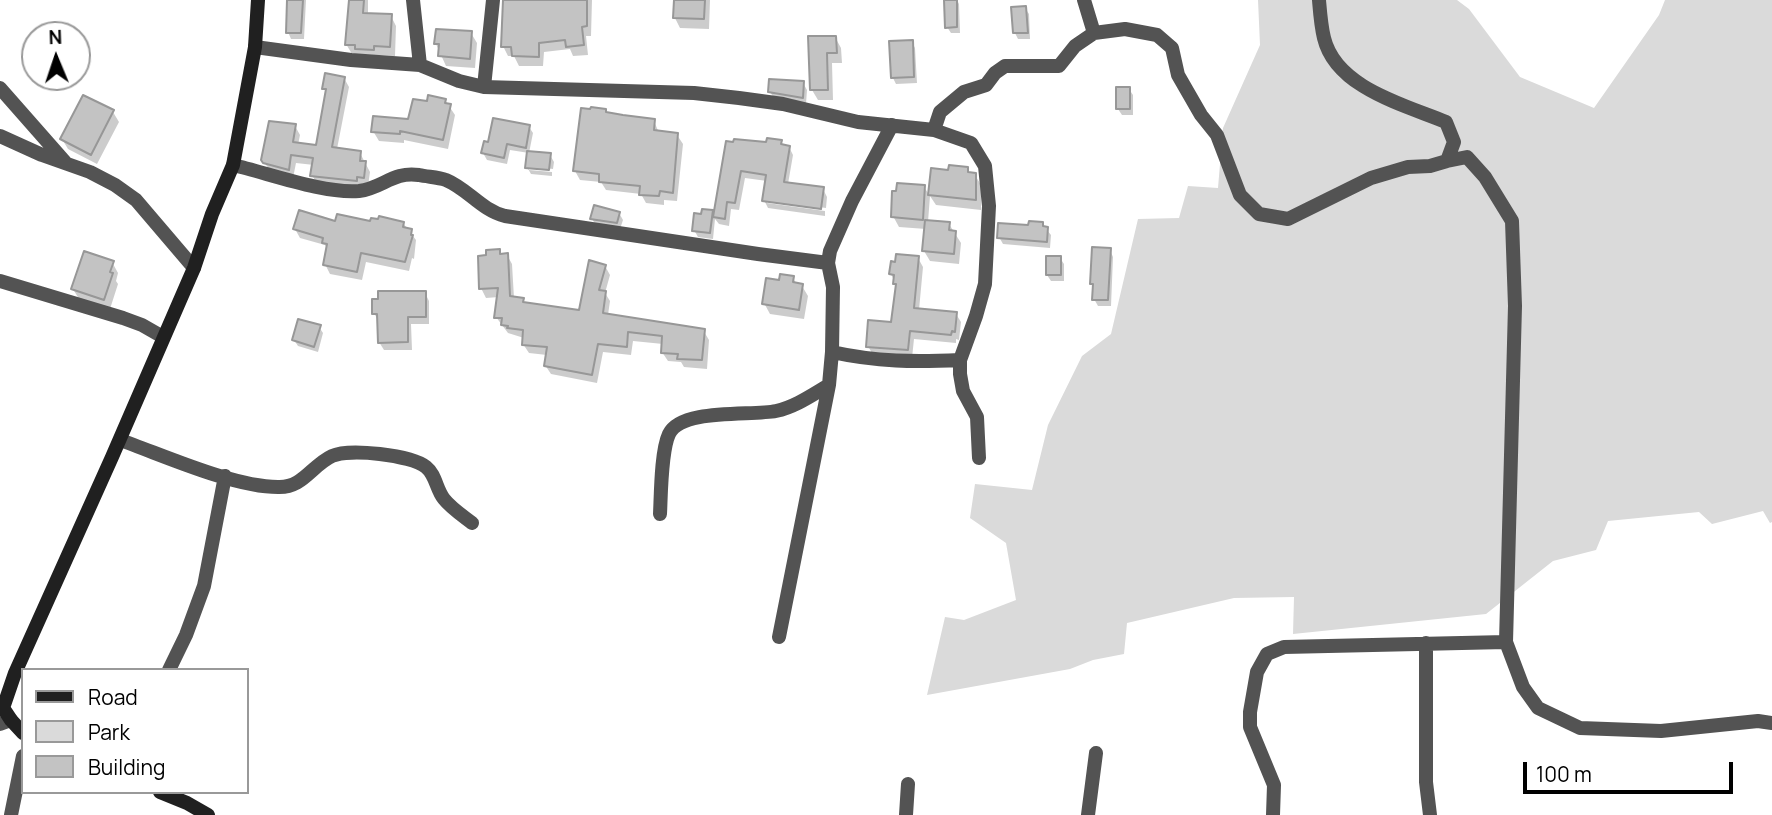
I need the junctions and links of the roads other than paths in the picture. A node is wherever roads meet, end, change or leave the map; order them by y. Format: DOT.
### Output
graph roads {
  1 [pos="258,0"];
  2 [pos="413,0"];
  3 [pos="493,0"];
  4 [pos="1084,0"];
  5 [pos="1319,0"];
  6 [pos="1094,33"];
  7 [pos="255,47"];
  8 [pos="420,65"];
  9 [pos="0,88"];
  10 [pos="484,88"];
  11 [pos="892,125"];
  12 [pos="934,130"];
  13 [pos="0,136"];
  14 [pos="1447,161"];
  15 [pos="67,164"];
  16 [pos="233,165"];
  17 [pos="828,262"];
  18 [pos="194,268"];
  19 [pos="0,281"];
  20 [pos="163,337"];
  21 [pos="832,352"];
  22 [pos="960,360"];
  23 [pos="829,385"];
  24 [pos="120,440"];
  25 [pos="979,458"];
  26 [pos="225,476"];
  27 [pos="660,514"];
  28 [pos="472,523"];
  29 [pos="779,637"];
  30 [pos="1506,642"];
  31 [pos="1426,643"];
  32 [pos="170,668"];
  33 [pos="3,714"];
  34 [pos="1772,723"];
  35 [pos="21,731"];
  36 [pos="1096,753"];
  37 [pos="21,765"];
  38 [pos="908,784"];
  39 [pos="165,794"];
  40 [pos="10,815"];
  41 [pos="208,815"];
  42 [pos="905,815"];
  43 [pos="1088,815"];
  44 [pos="1273,815"];
  45 [pos="1430,815"];
  1 -- 7 [label="street"];
  2 -- 8 [label="street"];
  3 -- 10 [label="street"];
  4 -- 6 [label="street"];
  5 -- 14 [label="street"];
  6 -- 12 [label="street"];
  6 -- 14 [label="street"];
  7 -- 8 [label="street"];
  7 -- 16 [label="street"];
  8 -- 10 [label="street"];
  9 -- 15 [label="street"];
  10 -- 11 [label="street"];
  11 -- 12 [label="street"];
  11 -- 17 [label="street"];
  12 -- 22 [label="street"];
  13 -- 15 [label="street"];
  14 -- 30 [label="street"];
  15 -- 18 [label="street"];
  16 -- 17 [label="street"];
  16 -- 18 [label="street"];
  17 -- 21 [label="street"];
  18 -- 20 [label="street"];
  19 -- 20 [label="street"];
  20 -- 24 [label="street"];
  21 -- 22 [label="street"];
  21 -- 23 [label="street"];
  22 -- 25 [label="street"];
  23 -- 27 [label="street"];
  23 -- 29 [label="street"];
  24 -- 26 [label="street"];
  24 -- 33 [label="street"];
  26 -- 28 [label="street"];
  26 -- 32 [label="street"];
  30 -- 31 [label="street"];
  30 -- 34 [label="street"];
  31 -- 44 [label="street"];
  31 -- 45 [label="street"];
  33 -- 35 [label="street"];
  36 -- 43 [label="street"];
  37 -- 40 [label="street"];
  38 -- 42 [label="street"];
  39 -- 41 [label="street"];
}
